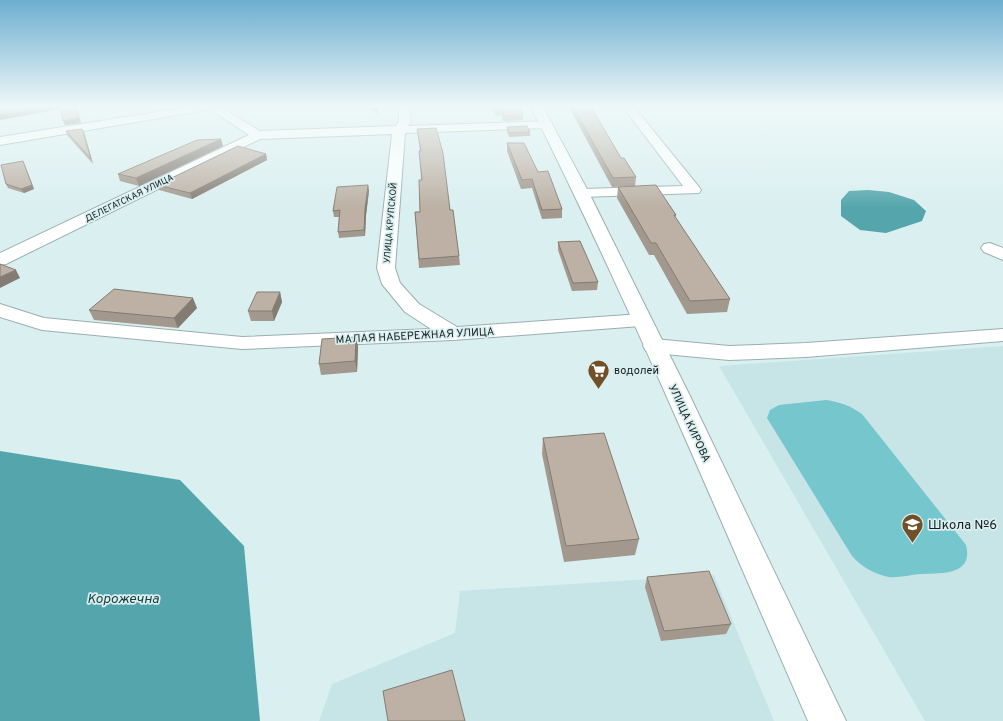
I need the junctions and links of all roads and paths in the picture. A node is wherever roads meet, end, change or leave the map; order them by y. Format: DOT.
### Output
graph roads {
  1 [pos="246,141"];
  2 [pos="398,141"];
  3 [pos="554,141"];
  4 [pos="655,141"];
  5 [pos="582,193"];
  6 [pos="0,260"];
  7 [pos="0,310"];
  8 [pos="641,320"];
  9 [pos="453,334"];
  10 [pos="1003,335"];
  11 [pos="654,346"];
  12 [pos="827,721"];
  1 -- 6 [label="street, ДЕЛЕГАТСКАЯ УЛИЦА"];
  2 -- 9 [label="street, УЛИЦА КРУПСКОЙ"];
  3 -- 5 [label="street, УЛИЦА КИРОВА"];
  4 -- 5 [label="street"];
  5 -- 8 [label="street, УЛИЦА КИРОВА"];
  7 -- 9 [label="street, МАЛАЯ НАБЕРЕЖНАЯ УЛИЦА"];
  8 -- 9 [label="street, МАЛАЯ НАБЕРЕЖНАЯ УЛИЦА"];
  8 -- 11 [label="street, УЛИЦА КИРОВА"];
  10 -- 11 [label="street"];
  11 -- 12 [label="street, УЛИЦА КИРОВА"];
}
